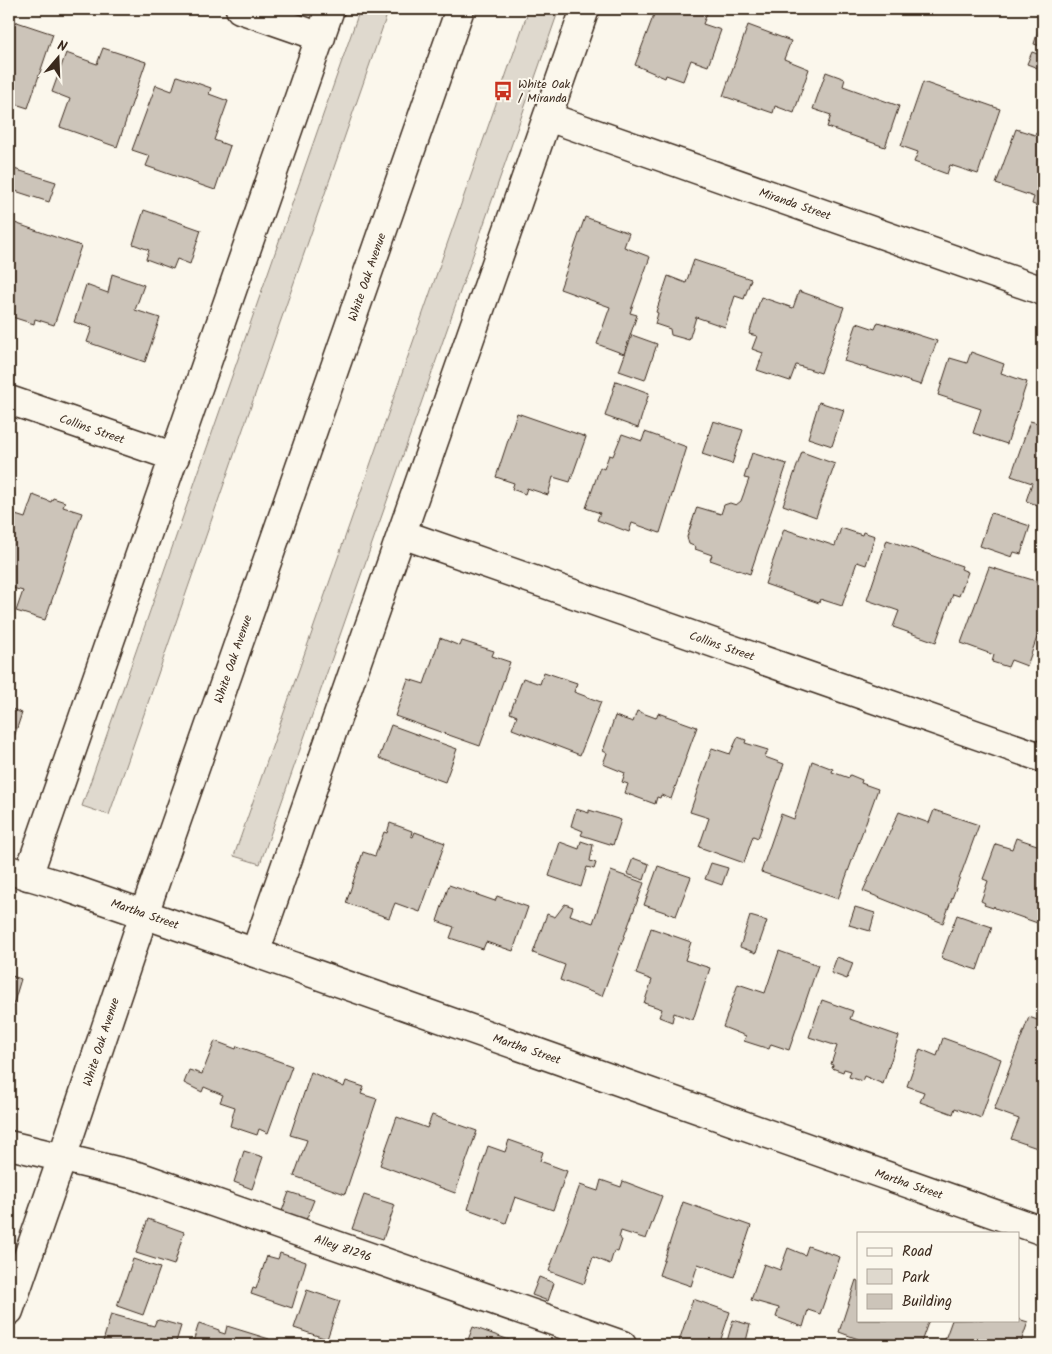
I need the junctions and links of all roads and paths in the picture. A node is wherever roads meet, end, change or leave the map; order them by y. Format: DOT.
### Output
graph roads {
  1 [pos="240,9"];
  2 [pos="330,9"];
  3 [pos="460,9"];
  4 [pos="585,9"];
  5 [pos="321,37"];
  6 [pos="548,117"];
  7 [pos="1043,291"];
  8 [pos="9,400"];
  9 [pos="176,457"];
  10 [pos="402,534"];
  11 [pos="1043,758"];
  12 [pos="19,873"];
  13 [pos="144,914"];
  14 [pos="255,953"];
  15 [pos="9,1145"];
  16 [pos="62,1158"];
  17 [pos="1043,1231"];
  18 [pos="9,1310"];
  19 [pos="622,1345"];
  1 -- 5 [label="street"];
  2 -- 5 [label="street"];
  3 -- 13 [label="street, White Oak Avenue"];
  4 -- 6 [label="street"];
  5 -- 9 [label="street"];
  6 -- 7 [label="street, Miranda Street"];
  6 -- 10 [label="street"];
  8 -- 9 [label="street, Collins Street"];
  9 -- 12 [label="street"];
  10 -- 11 [label="street, Collins Street"];
  10 -- 14 [label="street"];
  12 -- 13 [label="street, Martha Street"];
  13 -- 14 [label="street, Martha Street"];
  13 -- 16 [label="street, White Oak Avenue"];
  14 -- 17 [label="street, Martha Street"];
  15 -- 16 [label="street, Alley 81296"];
  16 -- 18 [label="street, White Oak Avenue"];
  16 -- 19 [label="street, Alley 81296"];
}
